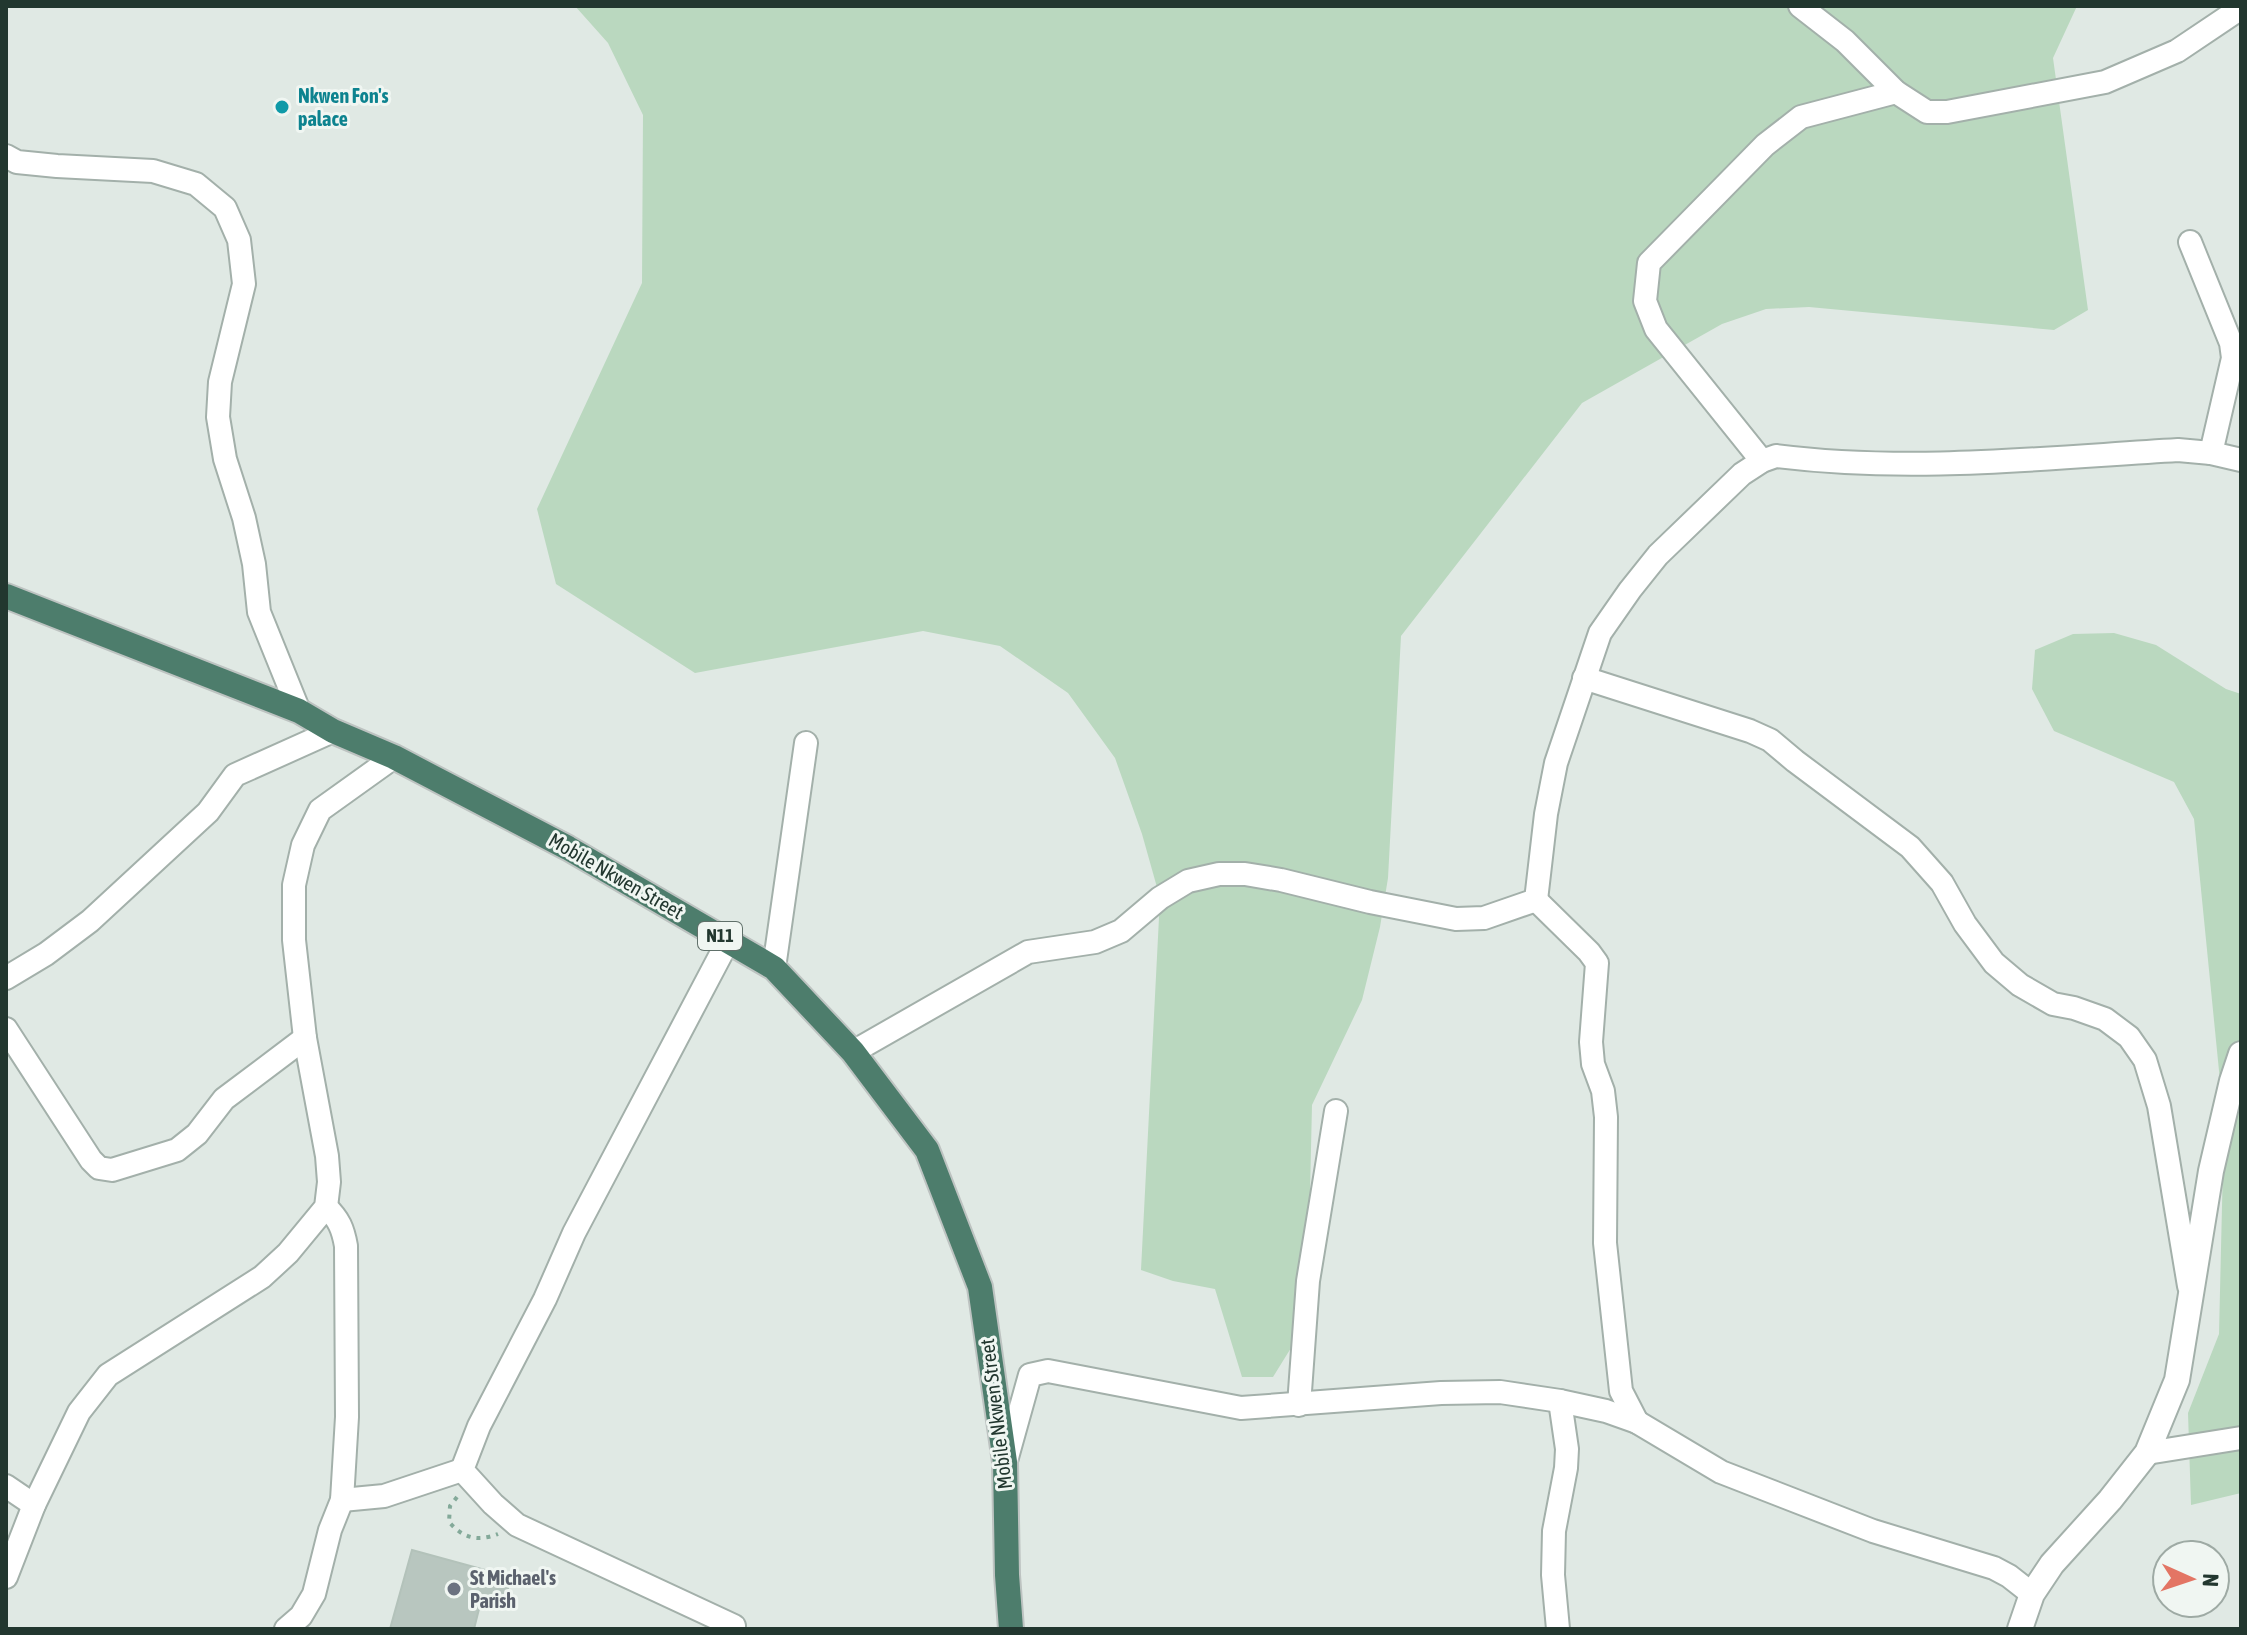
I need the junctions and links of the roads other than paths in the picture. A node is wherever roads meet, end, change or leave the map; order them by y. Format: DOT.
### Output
graph roads {
  1 [pos="1800,6"];
  2 [pos="2241,8"];
  3 [pos="1896,92"];
  4 [pos="6,156"];
  5 [pos="2190,242"];
  6 [pos="2211,453"];
  7 [pos="2241,460"];
  8 [pos="1762,461"];
  9 [pos="6,596"];
  10 [pos="1584,678"];
  11 [pos="299,711"];
  12 [pos="333,731"];
  13 [pos="806,743"];
  14 [pos="394,757"];
  15 [pos="1536,900"];
  16 [pos="728,941"];
  17 [pos="774,968"];
  18 [pos="6,978"];
  19 [pos="6,1029"];
  20 [pos="305,1038"];
  21 [pos="853,1052"];
  22 [pos="2241,1054"];
  23 [pos="1336,1111"];
  24 [pos="326,1207"];
  25 [pos="2190,1292"];
  26 [pos="1621,1391"];
  27 [pos="1560,1401"];
  28 [pos="1299,1405"];
  29 [pos="1606,1411"];
  30 [pos="1637,1422"];
  31 [pos="2241,1438"];
  32 [pos="2147,1453"];
  33 [pos="1005,1462"];
  34 [pos="467,1475"];
  35 [pos="6,1486"];
  36 [pos="342,1500"];
  37 [pos="34,1505"];
  38 [pos="6,1577"];
  39 [pos="2032,1594"];
  40 [pos="734,1626"];
  41 [pos="286,1629"];
  42 [pos="1011,1629"];
  43 [pos="1558,1629"];
  44 [pos="2020,1629"];
  1 -- 3 [label="street"];
  2 -- 3 [label="street"];
  3 -- 8 [label="street"];
  4 -- 11 [label="street"];
  5 -- 6 [label="street"];
  6 -- 7 [label="street"];
  6 -- 8 [label="street"];
  8 -- 10 [label="street"];
  9 -- 11 [label="highway, Mobile Nkwen Street / N11"];
  10 -- 15 [label="street"];
  10 -- 25 [label="street"];
  11 -- 12 [label="highway, Mobile Nkwen Street / N11"];
  12 -- 14 [label="highway, Mobile Nkwen Street / N11"];
  12 -- 18 [label="street"];
  13 -- 17 [label="street"];
  14 -- 16 [label="highway, Mobile Nkwen Street / N11"];
  14 -- 20 [label="street"];
  15 -- 21 [label="street"];
  15 -- 26 [label="street"];
  16 -- 17 [label="highway, Mobile Nkwen Street / N11"];
  16 -- 34 [label="street"];
  17 -- 21 [label="highway, Mobile Nkwen Street / N11"];
  19 -- 20 [label="street"];
  20 -- 24 [label="street"];
  21 -- 33 [label="highway, Mobile Nkwen Street / N11"];
  22 -- 25 [label="street"];
  23 -- 28 [label="street"];
  24 -- 36 [label="street"];
  24 -- 37 [label="street"];
  25 -- 32 [label="street"];
  26 -- 29 [label="street"];
  26 -- 30 [label="street"];
  27 -- 28 [label="street"];
  27 -- 29 [label="street"];
  27 -- 43 [label="street"];
  28 -- 33 [label="street"];
  29 -- 30 [label="street"];
  30 -- 39 [label="street"];
  31 -- 32 [label="street"];
  32 -- 39 [label="street"];
  33 -- 42 [label="highway, Mobile Nkwen Street / N11"];
  34 -- 36 [label="street"];
  34 -- 40 [label="street"];
  35 -- 37 [label="street"];
  36 -- 41 [label="street"];
  37 -- 38 [label="street"];
  39 -- 44 [label="street"];
}
